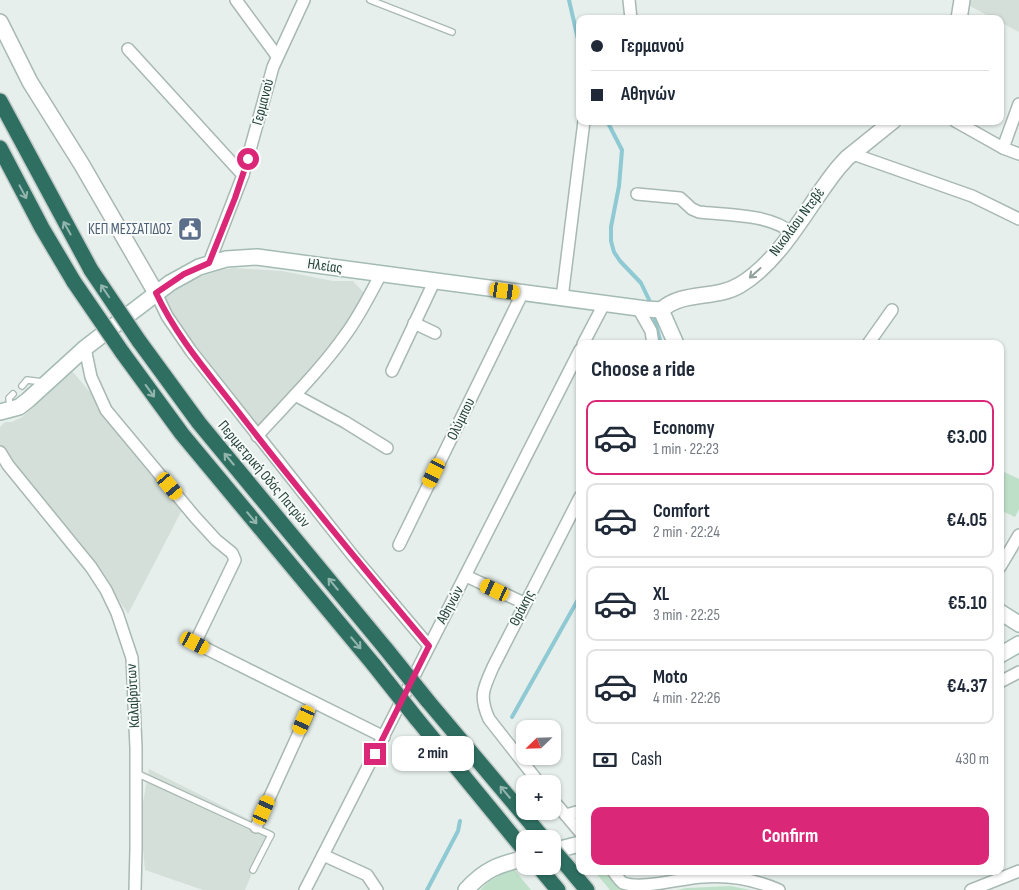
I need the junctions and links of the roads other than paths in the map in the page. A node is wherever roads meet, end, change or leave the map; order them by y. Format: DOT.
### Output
graph roads {
  1 [pos="236,0"];
  2 [pos="304,0"];
  3 [pos="370,0"];
  4 [pos="629,0"];
  5 [pos="962,0"];
  6 [pos="631,15"];
  7 [pos="960,15"];
  8 [pos="0,22"];
  9 [pos="452,32"];
  10 [pos="128,49"];
  11 [pos="277,56"];
  12 [pos="0,101"];
  13 [pos="1019,104"];
  14 [pos="584,125"];
  15 [pos="888,125"];
  16 [pos="962,125"];
  17 [pos="0,148"];
  18 [pos="1003,148"];
  19 [pos="852,154"];
  20 [pos="1019,154"];
  21 [pos="243,176"];
  22 [pos="637,194"];
  23 [pos="1019,220"];
  24 [pos="792,233"];
  25 [pos="209,263"];
  26 [pos="381,274"];
  27 [pos="434,282"];
  28 [pos="156,293"];
  29 [pos="522,294"];
  30 [pos="562,298"];
  31 [pos="604,304"];
  32 [pos="651,310"];
  33 [pos="892,310"];
  34 [pos="414,323"];
  35 [pos="435,333"];
  36 [pos="585,340"];
  37 [pos="652,340"];
  38 [pos="673,340"];
  39 [pos="871,340"];
  40 [pos="85,348"];
  41 [pos="576,358"];
  42 [pos="392,371"];
  43 [pos="48,382"];
  44 [pos="22,386"];
  45 [pos="13,394"];
  46 [pos="295,395"];
  47 [pos="5,411"];
  48 [pos="257,436"];
  49 [pos="387,448"];
  50 [pos="0,452"];
  51 [pos="576,505"];
  52 [pos="1019,535"];
  53 [pos="399,545"];
  54 [pos="1004,558"];
  55 [pos="466,576"];
  56 [pos="524,603"];
  57 [pos="1004,615"];
  58 [pos="1019,624"];
  59 [pos="1019,644"];
  60 [pos="429,646"];
  61 [pos="1004,653"];
  62 [pos="1019,672"];
  63 [pos="1004,680"];
  64 [pos="313,702"];
  65 [pos="384,737"];
  66 [pos="136,773"];
  67 [pos="533,775"];
  68 [pos="561,809"];
  69 [pos="576,812"];
  70 [pos="566,815"];
  71 [pos="256,827"];
  72 [pos="576,827"];
  73 [pos="537,830"];
  74 [pos="516,840"];
  75 [pos="576,845"];
  76 [pos="561,848"];
  77 [pos="323,855"];
  78 [pos="561,860"];
  79 [pos="516,861"];
  80 [pos="254,870"];
  81 [pos="1019,871"];
  82 [pos="545,875"];
  83 [pos="616,875"];
  84 [pos="135,890"];
  85 [pos="305,890"];
  86 [pos="377,890"];
  87 [pos="466,890"];
  88 [pos="558,890"];
  89 [pos="587,890"];
  90 [pos="780,890"];
  91 [pos="971,890"];
  1 -- 11 [label="street"];
  2 -- 11 [label="street, Γερμανού"];
  3 -- 9 [label="lane"];
  4 -- 6 [label="street"];
  5 -- 7 [label="main road"];
  8 -- 28 [label="main road"];
  10 -- 21 [label="street"];
  11 -- 21 [label="street, Γερμανού"];
  73 -- 12 [label="highway, Περιμετρική Οδός Πατρών, one-way, bridge"];
  13 -- 18 [label="street"];
  14 -- 30 [label="street"];
  15 -- 19 [label="main road, Νικολάου Ντεβέ"];
  16 -- 18 [label="street"];
  17 -- 74 [label="highway, one-way, bridge"];
  18 -- 20 [label="street"];
  19 -- 23 [label="street"];
  19 -- 24 [label="main road, Νικολάου Ντεβέ"];
  21 -- 25 [label="street, Γερμανού"];
  22 -- 24 [label="street"];
  24 -- 32 [label="main road, Νικολάου Ντεβέ, one-way"];
  25 -- 26 [label="main road, Ηλείας"];
  25 -- 28 [label="main road, Ηλείας"];
  26 -- 27 [label="main road, Ηλείας"];
  26 -- 46 [label="street"];
  27 -- 29 [label="main road, Ηλείας"];
  27 -- 34 [label="street"];
  28 -- 40 [label="main road, Ηλείας"];
  28 -- 48 [label="street"];
  29 -- 30 [label="main road, Ηλείας"];
  29 -- 53 [label="street, Ολύμπου"];
  30 -- 31 [label="main road, Ηλείας"];
  31 -- 32 [label="main road, Ηλείας"];
  31 -- 36 [label="street"];
  32 -- 37 [label="street"];
  32 -- 38 [label="main road"];
  33 -- 39 [label="street"];
  34 -- 35 [label="street"];
  34 -- 42 [label="street"];
  40 -- 43 [label="main road, Ηλείας"];
  40 -- 64 [label="street"];
  41 -- 55 [label="street, Αθηνών"];
  43 -- 44 [label="lane"];
  43 -- 47 [label="main road, Ηλείας"];
  45 -- 47 [label="lane"];
  46 -- 48 [label="street"];
  46 -- 49 [label="street"];
  48 -- 60 [label="street"];
  50 -- 66 [label="street, Καλαβρύτων"];
  51 -- 56 [label="street, Θράκης"];
  52 -- 54 [label="street"];
  55 -- 56 [label="street"];
  55 -- 60 [label="street, Αθηνών"];
  56 -- 67 [label="street, Θράκης"];
  57 -- 58 [label="main road"];
  59 -- 61 [label="main road"];
  60 -- 65 [label="street, Αθηνών"];
  62 -- 63 [label="street"];
  64 -- 65 [label="street"];
  64 -- 71 [label="street"];
  65 -- 77 [label="street, Αθηνών"];
  66 -- 71 [label="lane"];
  66 -- 84 [label="street, Καλαβρύτων"];
  68 -- 70 [label="street"];
  69 -- 70 [label="street"];
  70 -- 72 [label="street"];
  71 -- 80 [label="lane"];
  75 -- 76 [label="main road"];
  77 -- 85 [label="street, Αθηνών"];
  77 -- 86 [label="street"];
  78 -- 89 [label="highway, bridge"];
  79 -- 87 [label="main road"];
  81 -- 91 [label="street"];
  82 -- 88 [label="highway"];
  83 -- 90 [label="street"];
}
